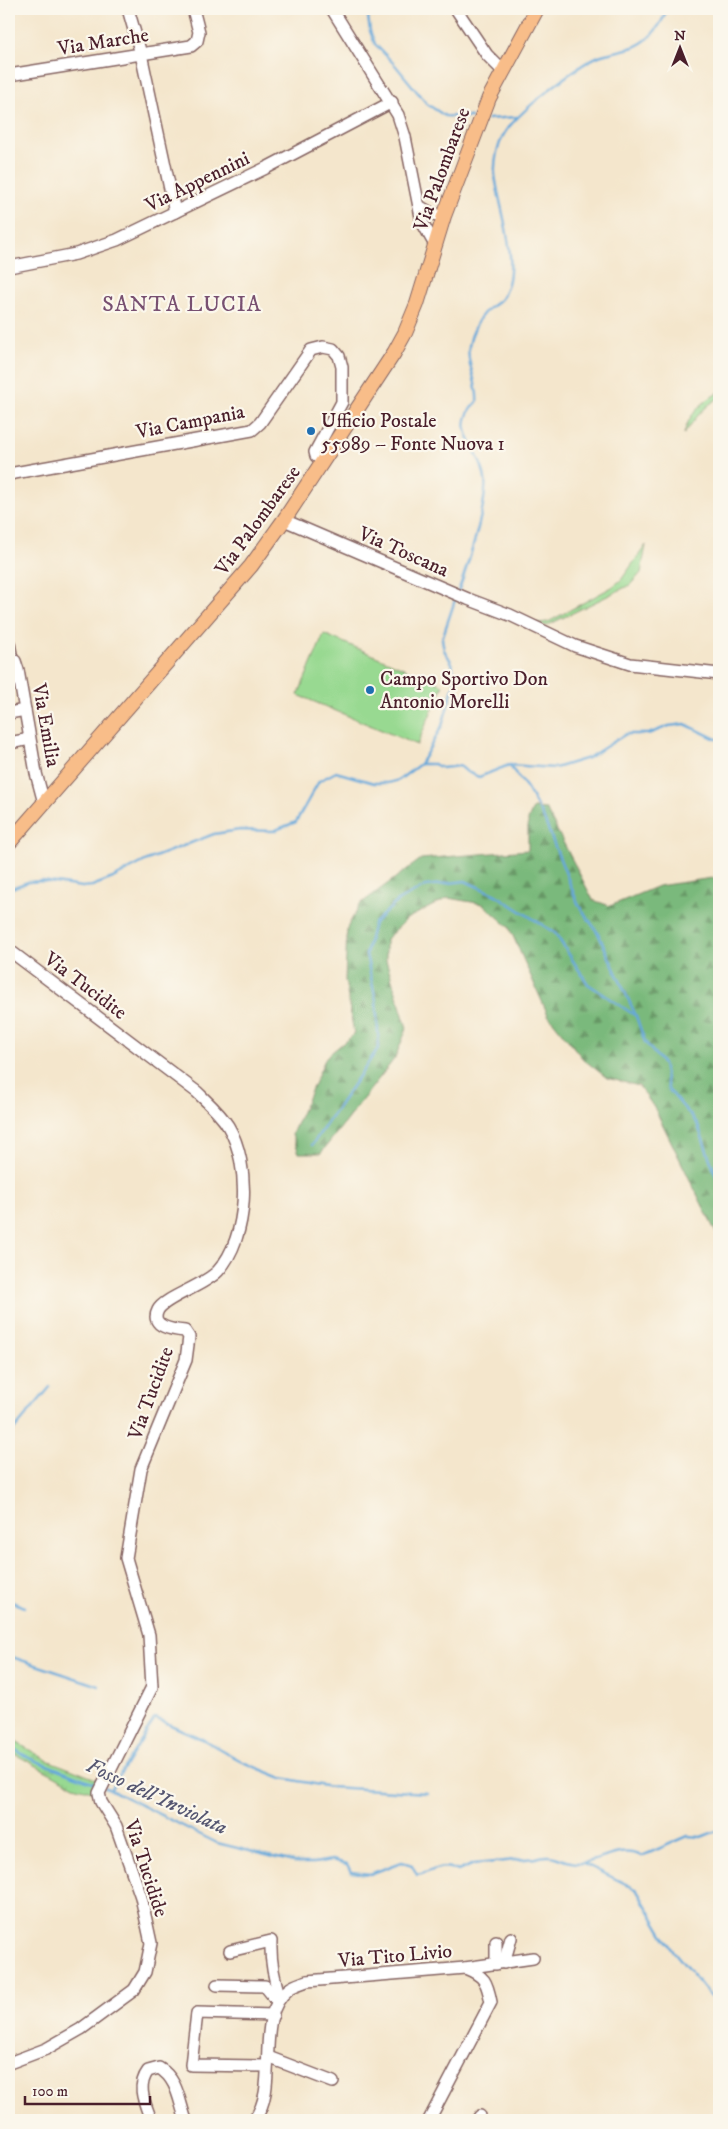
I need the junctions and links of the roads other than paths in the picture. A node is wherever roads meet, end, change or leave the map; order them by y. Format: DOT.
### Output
graph roads {
  1 [pos="128,9"];
  2 [pos="193,9"];
  3 [pos="332,9"];
  4 [pos="456,9"];
  5 [pos="536,9"];
  6 [pos="141,54"];
  7 [pos="502,70"];
  8 [pos="9,75"];
  9 [pos="392,102"];
  10 [pos="419,206"];
  11 [pos="175,212"];
  12 [pos="444,216"];
  13 [pos="434,245"];
  14 [pos="9,267"];
  15 [pos="323,461"];
  16 [pos="9,474"];
  17 [pos="284,520"];
  18 [pos="9,643"];
  19 [pos="10,658"];
  20 [pos="719,674"];
  21 [pos="25,710"];
  22 [pos="9,713"];
  23 [pos="30,737"];
  24 [pos="9,744"];
  25 [pos="44,803"];
  26 [pos="9,843"];
  27 [pos="9,950"];
  28 [pos="103,1786"];
  29 [pos="511,1938"];
  30 [pos="496,1942"];
  31 [pos="230,1951"];
  32 [pos="533,1958"];
  33 [pos="500,1963"];
  34 [pos="465,1968"];
  35 [pos="217,1985"];
  36 [pos="279,2000"];
  37 [pos="273,2015"];
  38 [pos="267,2061"];
  39 [pos="9,2063"];
  40 [pos="333,2082"];
  41 [pos="151,2120"];
  42 [pos="186,2120"];
  43 [pos="254,2120"];
  44 [pos="429,2120"];
  1 -- 6 [label="street"];
  2 -- 6 [label="street, Via Marche"];
  3 -- 9 [label="street"];
  4 -- 7 [label="street"];
  5 -- 7 [label="main road, Via Palombarese"];
  6 -- 8 [label="street, Via Marche"];
  6 -- 11 [label="street"];
  7 -- 12 [label="main road, Via Palombarese"];
  9 -- 10 [label="street"];
  9 -- 11 [label="street, Via Appennini"];
  10 -- 12 [label="street"];
  10 -- 13 [label="street"];
  11 -- 14 [label="street, Via Appennini"];
  12 -- 13 [label="main road, Via Palombarese"];
  13 -- 15 [label="main road, Via Palombarese"];
  15 -- 16 [label="street, Via Campania"];
  15 -- 17 [label="main road, Via Palombarese"];
  17 -- 20 [label="street, Via Toscana"];
  17 -- 25 [label="main road, Via Palombarese"];
  18 -- 19 [label="street, Via Emilia"];
  19 -- 21 [label="street, Via Emilia"];
  21 -- 22 [label="street"];
  21 -- 23 [label="street, Via Emilia"];
  23 -- 24 [label="street"];
  23 -- 25 [label="street, Via Emilia"];
  25 -- 26 [label="main road, Via Palombarese"];
  27 -- 28 [label="street, Via Tucidite"];
  28 -- 39 [label="street, Via Tucidide"];
  29 -- 33 [label="street"];
  30 -- 33 [label="street"];
  31 -- 36 [label="street"];
  32 -- 33 [label="street"];
  33 -- 34 [label="street"];
  34 -- 36 [label="street, Via Tito Livio"];
  34 -- 44 [label="street, Via Tito Livio"];
  35 -- 36 [label="street"];
  36 -- 37 [label="street"];
  37 -- 38 [label="street"];
  37 -- 38 [label="street"];
  38 -- 40 [label="street"];
  38 -- 43 [label="street"];
  41 -- 42 [label="street"];
}
